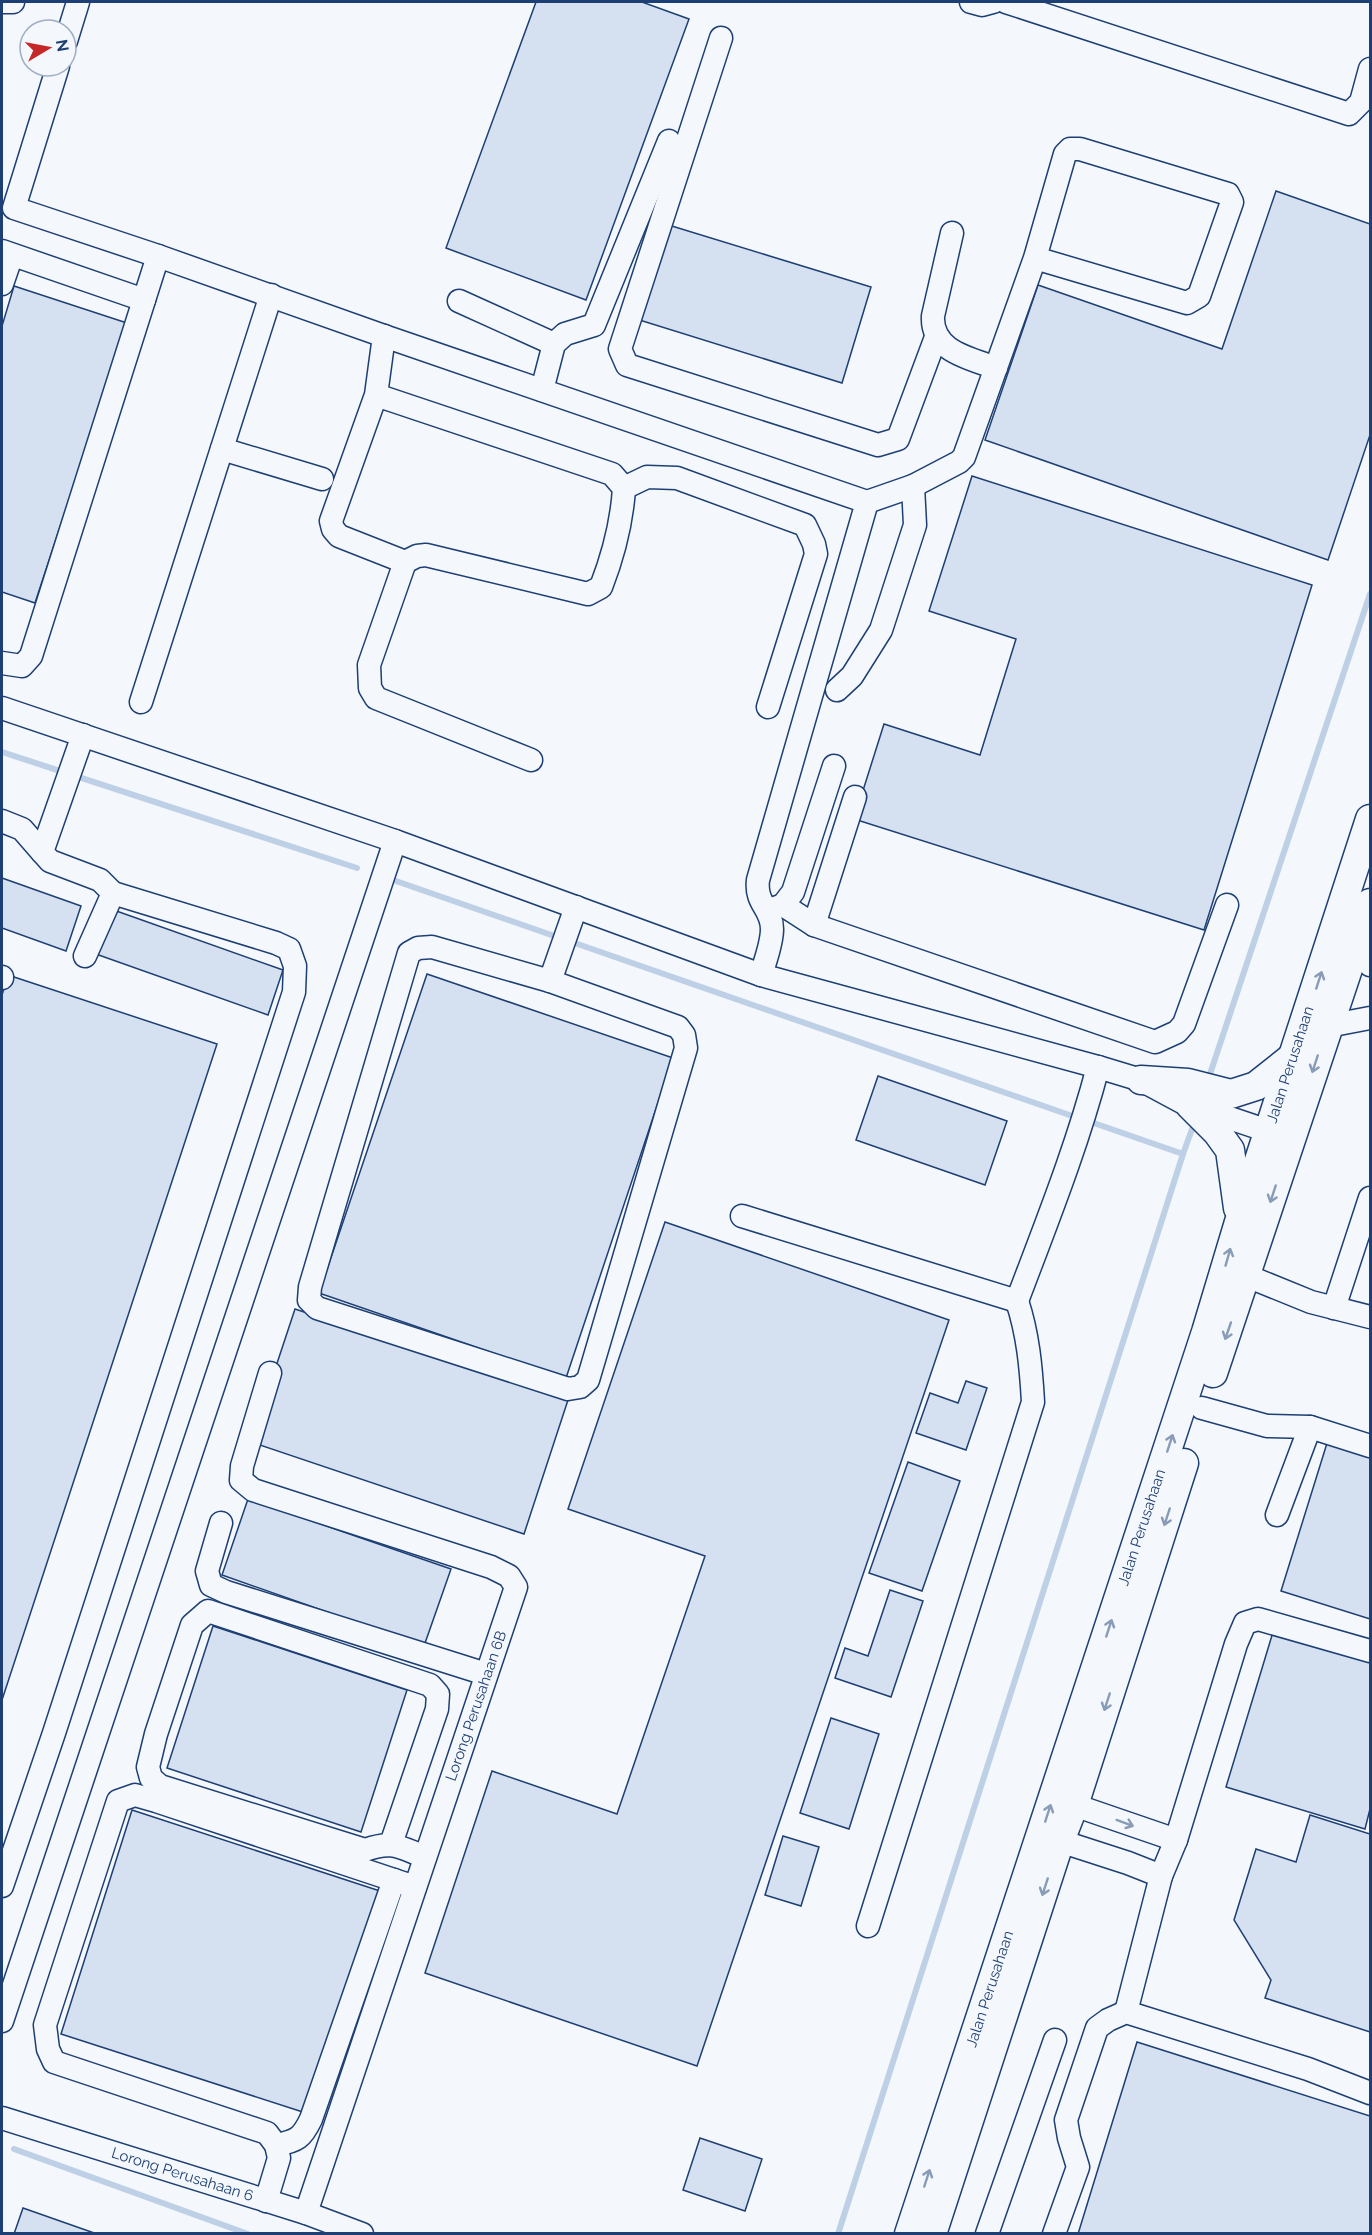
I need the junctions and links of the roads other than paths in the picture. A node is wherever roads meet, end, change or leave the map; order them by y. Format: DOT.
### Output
graph roads {
  1 [pos="2,2"];
  2 [pos="13,2"];
  3 [pos="78,2"];
  4 [pos="971,2"];
  5 [pos="993,2"];
  6 [pos="1006,2"];
  7 [pos="73,18"];
  8 [pos="721,38"];
  9 [pos="1371,69"];
  10 [pos="54,78"];
  11 [pos="669,141"];
  12 [pos="8,206"];
  13 [pos="952,233"];
  14 [pos="7,253"];
  15 [pos="158,256"];
  16 [pos="1035,258"];
  17 [pos="2,284"];
  18 [pos="271,295"];
  19 [pos="144,300"];
  20 [pos="459,301"];
  21 [pos="384,336"];
  22 [pos="936,337"];
  23 [pos="554,344"];
  24 [pos="996,368"];
  25 [pos="542,390"];
  26 [pos="376,395"];
  27 [pos="222,449"];
  28 [pos="322,478"];
  29 [pos="913,486"];
  30 [pos="624,488"];
  31 [pos="867,502"];
  32 [pos="405,562"];
  33 [pos="2,663"];
  34 [pos="837,690"];
  35 [pos="141,702"];
  36 [pos="768,707"];
  37 [pos="2,708"];
  38 [pos="82,735"];
  39 [pos="531,760"];
  40 [pos="834,766"];
  41 [pos="855,797"];
  42 [pos="1371,819"];
  43 [pos="2,821"];
  44 [pos="395,841"];
  45 [pos="42,852"];
  46 [pos="113,893"];
  47 [pos="1371,903"];
  48 [pos="1227,905"];
  49 [pos="775,908"];
  50 [pos="573,915"];
  51 [pos="814,925"];
  52 [pos="85,956"];
  53 [pos="1363,957"];
  54 [pos="553,971"];
  55 [pos="761,975"];
  56 [pos="1371,1018"];
  57 [pos="1328,1026"];
  58 [pos="1295,1055"];
  59 [pos="1098,1067"];
  60 [pos="1141,1080"];
  61 [pos="1186,1096"];
  62 [pos="1224,1114"];
  63 [pos="1279,1135"];
  64 [pos="1371,1198"];
  65 [pos="742,1216"];
  66 [pos="1239,1222"];
  67 [pos="1246,1276"];
  68 [pos="1017,1301"];
  69 [pos="1334,1308"];
  70 [pos="1371,1317"];
  71 [pos="270,1373"];
  72 [pos="1202,1408"];
  73 [pos="1310,1427"];
  74 [pos="1371,1446"];
  75 [pos="1278,1515"];
  76 [pos="221,1523"];
  77 [pos="1371,1651"];
  78 [pos="486,1674"];
  79 [pos="1074,1805"];
  80 [pos="1176,1840"];
  81 [pos="1060,1841"];
  82 [pos="391,1844"];
  83 [pos="425,1857"];
  84 [pos="1161,1876"];
  85 [pos="404,1884"];
  86 [pos="2,1886"];
  87 [pos="868,1926"];
  88 [pos="1126,2013"];
  89 [pos="2,2021"];
  90 [pos="1056,2040"];
  91 [pos="1371,2093"];
  92 [pos="2,2118"];
  93 [pos="276,2145"];
  94 [pos="266,2201"];
  95 [pos="306,2213"];
  96 [pos="362,2234"];
  97 [pos="909,2234"];
  98 [pos="932,2234"];
  99 [pos="987,2234"];
  100 [pos="1054,2234"];
  1 -- 2 [label="street"];
  3 -- 7 [label="street"];
  4 -- 5 [label="street"];
  6 -- 9 [label="street"];
  8 -- 22 [label="street"];
  10 -- 12 [label="street"];
  11 -- 23 [label="street"];
  12 -- 15 [label="street"];
  13 -- 22 [label="street"];
  14 -- 17 [label="street"];
  14 -- 19 [label="street"];
  15 -- 18 [label="street"];
  15 -- 19 [label="street"];
  16 -- 16 [label="street"];
  16 -- 24 [label="street"];
  18 -- 21 [label="street"];
  18 -- 27 [label="street"];
  19 -- 33 [label="street"];
  20 -- 23 [label="street"];
  21 -- 25 [label="street"];
  21 -- 26 [label="street"];
  22 -- 24 [label="street"];
  23 -- 25 [label="street"];
  24 -- 29 [label="street"];
  25 -- 31 [label="street"];
  26 -- 30 [label="street"];
  26 -- 32 [label="street"];
  27 -- 28 [label="street"];
  27 -- 35 [label="street"];
  29 -- 31 [label="street"];
  29 -- 34 [label="street"];
  30 -- 32 [label="street"];
  30 -- 36 [label="street"];
  31 -- 49 [label="street"];
  32 -- 39 [label="street"];
  37 -- 38 [label="street"];
  38 -- 44 [label="street"];
  38 -- 45 [label="street"];
  40 -- 49 [label="street"];
  41 -- 51 [label="street"];
  58 -- 42 [label="main road, Jalan Perusahaan, one-way"];
  43 -- 45 [label="street"];
  44 -- 50 [label="street"];
  44 -- 89 [label="street"];
  45 -- 46 [label="street"];
  46 -- 52 [label="street"];
  46 -- 86 [label="street"];
  47 -- 53 [label="main road, Jalan Perusahaan"];
  48 -- 51 [label="street"];
  49 -- 51 [label="street"];
  49 -- 55 [label="street"];
  50 -- 54 [label="street"];
  50 -- 55 [label="street"];
  53 -- 57 [label="main road, Jalan Perusahaan"];
  54 -- 54 [label="street"];
  55 -- 59 [label="street"];
  56 -- 57 [label="street"];
  57 -- 63 [label="main road, Jalan Perusahaan, one-way"];
  58 -- 62 [label="main road"];
  58 -- 63 [label="main road, Jalan Perusahaan"];
  59 -- 60 [label="street"];
  59 -- 68 [label="street"];
  60 -- 61 [label="main road"];
  61 -- 62 [label="main road"];
  61 -- 62 [label="main road"];
  62 -- 63 [label="street"];
  62 -- 66 [label="main road"];
  63 -- 66 [label="main road, Jalan Perusahaan"];
  63 -- 67 [label="main road, Jalan Perusahaan, one-way"];
  64 -- 69 [label="street"];
  65 -- 68 [label="street"];
  97 -- 66 [label="main road, Jalan Perusahaan, one-way"];
  67 -- 69 [label="street"];
  67 -- 72 [label="main road, Jalan Perusahaan, one-way"];
  68 -- 87 [label="street"];
  69 -- 70 [label="street"];
  71 -- 78 [label="street, Lorong Perusahaan 6B"];
  72 -- 73 [label="street"];
  72 -- 79 [label="main road, Jalan Perusahaan, one-way"];
  73 -- 74 [label="street"];
  73 -- 75 [label="street"];
  76 -- 78 [label="street"];
  77 -- 80 [label="street"];
  78 -- 83 [label="street, Lorong Perusahaan 6B"];
  79 -- 80 [label="street, one-way"];
  79 -- 81 [label="main road, Jalan Perusahaan"];
  80 -- 84 [label="street"];
  81 -- 84 [label="street"];
  81 -- 98 [label="main road, Jalan Perusahaan, one-way"];
  82 -- 82 [label="street"];
  82 -- 83 [label="street"];
  83 -- 85 [label="street, Lorong Perusahaan 6B"];
  84 -- 88 [label="street"];
  85 -- 93 [label="street"];
  85 -- 93 [label="street"];
  85 -- 95 [label="street, Lorong Perusahaan 6B"];
  88 -- 91 [label="street"];
  88 -- 100 [label="street"];
  90 -- 99 [label="street"];
  92 -- 94 [label="street, Lorong Perusahaan 6"];
  93 -- 94 [label="street"];
  94 -- 95 [label="street, Lorong Perusahaan 6"];
  95 -- 96 [label="street, Lorong Perusahaan 6"];
}
